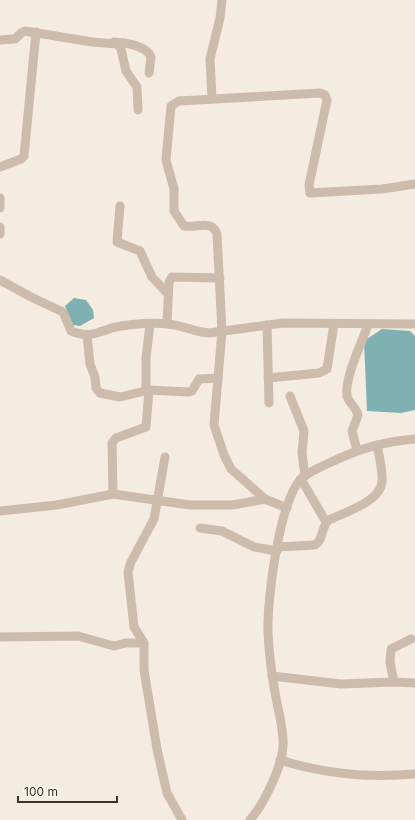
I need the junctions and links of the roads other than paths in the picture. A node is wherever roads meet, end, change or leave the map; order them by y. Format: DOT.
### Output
graph roads {
  1 [pos="222,0"];
  2 [pos="36,32"];
  3 [pos="0,40"];
  4 [pos="114,42"];
  5 [pos="149,73"];
  6 [pos="212,99"];
  7 [pos="138,110"];
  8 [pos="0,167"];
  9 [pos="415,184"];
  10 [pos="0,198"];
  11 [pos="120,206"];
  12 [pos="0,208"];
  13 [pos="0,227"];
  14 [pos="0,234"];
  15 [pos="220,278"];
  16 [pos="0,280"];
  17 [pos="168,294"];
  18 [pos="167,323"];
  19 [pos="150,324"];
  20 [pos="334,324"];
  21 [pos="415,324"];
  22 [pos="266,325"];
  23 [pos="368,325"];
  24 [pos="222,331"];
  25 [pos="87,335"];
  26 [pos="218,378"];
  27 [pos="268,378"];
  28 [pos="148,390"];
  29 [pos="290,396"];
  30 [pos="269,403"];
  31 [pos="415,439"];
  32 [pos="377,445"];
  33 [pos="357,450"];
  34 [pos="165,456"];
  35 [pos="303,478"];
  36 [pos="113,494"];
  37 [pos="265,499"];
  38 [pos="158,500"];
  39 [pos="287,508"];
  40 [pos="0,511"];
  41 [pos="326,522"];
  42 [pos="200,528"];
  43 [pos="277,549"];
  44 [pos="0,637"];
  45 [pos="411,639"];
  46 [pos="144,643"];
  47 [pos="272,676"];
  48 [pos="394,682"];
  49 [pos="415,683"];
  50 [pos="280,760"];
  51 [pos="415,774"];
  52 [pos="182,820"];
  53 [pos="250,820"];
  1 -- 6 [label="street"];
  2 -- 3 [label="street"];
  2 -- 4 [label="street"];
  2 -- 8 [label="street"];
  4 -- 5 [label="street"];
  4 -- 7 [label="street"];
  6 -- 9 [label="street"];
  6 -- 15 [label="street"];
  10 -- 12 [label="street"];
  11 -- 17 [label="street"];
  13 -- 14 [label="street"];
  15 -- 17 [label="street"];
  15 -- 24 [label="street"];
  16 -- 25 [label="street"];
  17 -- 18 [label="street"];
  18 -- 19 [label="street"];
  18 -- 24 [label="street"];
  19 -- 25 [label="street"];
  19 -- 28 [label="street"];
  20 -- 22 [label="street"];
  20 -- 23 [label="street"];
  20 -- 27 [label="street"];
  21 -- 23 [label="street"];
  22 -- 24 [label="street"];
  22 -- 27 [label="street"];
  23 -- 33 [label="street"];
  24 -- 26 [label="street"];
  25 -- 28 [label="street"];
  26 -- 28 [label="street"];
  26 -- 37 [label="street"];
  27 -- 30 [label="street"];
  28 -- 36 [label="street"];
  29 -- 35 [label="street"];
  31 -- 32 [label="street"];
  32 -- 33 [label="street"];
  32 -- 41 [label="street"];
  33 -- 35 [label="street"];
  34 -- 38 [label="street"];
  35 -- 39 [label="street"];
  35 -- 41 [label="street"];
  36 -- 38 [label="street"];
  36 -- 40 [label="street"];
  37 -- 38 [label="street"];
  37 -- 39 [label="street"];
  38 -- 46 [label="street"];
  39 -- 43 [label="street"];
  41 -- 43 [label="street"];
  42 -- 43 [label="street"];
  43 -- 47 [label="street"];
  44 -- 46 [label="street"];
  45 -- 48 [label="street"];
  46 -- 52 [label="street"];
  47 -- 48 [label="street"];
  47 -- 50 [label="street"];
  48 -- 49 [label="street"];
  50 -- 51 [label="street"];
  50 -- 53 [label="street"];
}
